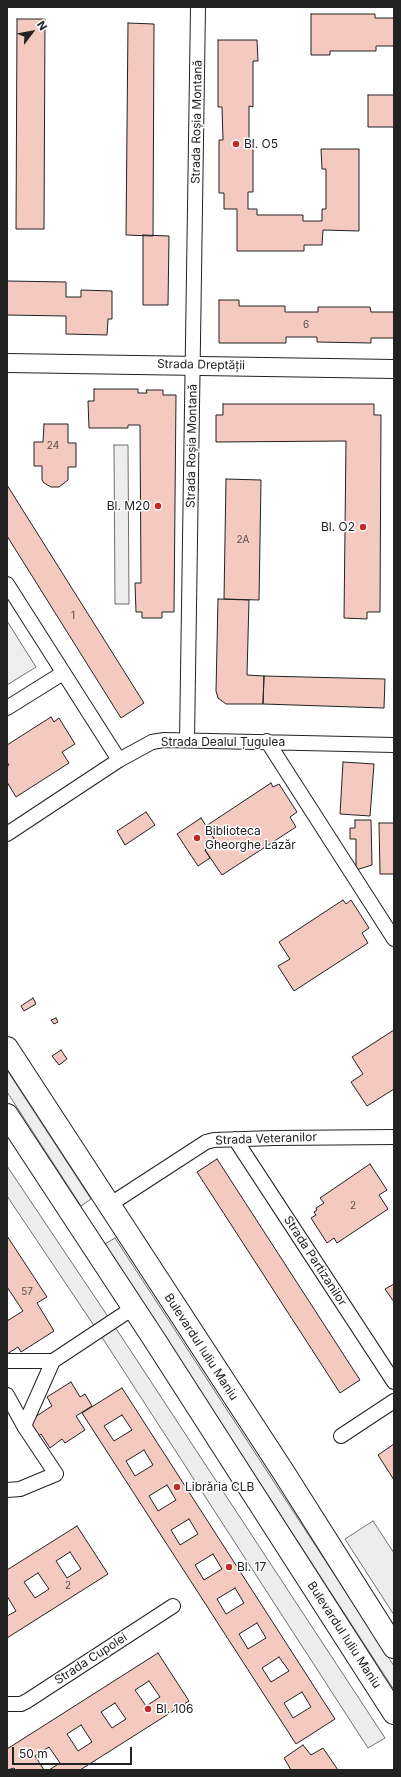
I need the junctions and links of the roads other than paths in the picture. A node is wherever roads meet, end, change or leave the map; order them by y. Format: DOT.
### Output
graph roads {
  1 [pos="198,7"];
  2 [pos="7,363"];
  3 [pos="193,365"];
  4 [pos="394,369"];
  5 [pos="7,584"];
  6 [pos="63,673"];
  7 [pos="7,708"];
  8 [pos="187,740"];
  9 [pos="267,741"];
  10 [pos="394,745"];
  11 [pos="119,760"];
  12 [pos="7,834"];
  13 [pos="394,939"];
  14 [pos="7,1048"];
  15 [pos="7,1115"];
  16 [pos="394,1136"];
  17 [pos="235,1139"];
  18 [pos="109,1205"];
  19 [pos="133,1308"];
  20 [pos="7,1361"];
  21 [pos="53,1361"];
  22 [pos="394,1382"];
  23 [pos="7,1395"];
  24 [pos="394,1401"];
  25 [pos="24,1426"];
  26 [pos="341,1436"];
  27 [pos="7,1490"];
  28 [pos="173,1606"];
  29 [pos="394,1647"];
  30 [pos="7,1704"];
  31 [pos="394,1713"];
  1 -- 3 [label="street, Strada Roșia Montană"];
  2 -- 3 [label="street, Strada Dreptății"];
  3 -- 4 [label="street, Strada Dreptății"];
  3 -- 8 [label="street, Strada Roșia Montană"];
  5 -- 6 [label="street"];
  6 -- 7 [label="street"];
  6 -- 11 [label="street"];
  8 -- 9 [label="street, Strada Dealul Țugulea"];
  8 -- 11 [label="street, Strada Dealul Țugulea"];
  9 -- 10 [label="street, Strada Dealul Țugulea"];
  9 -- 13 [label="street"];
  11 -- 12 [label="street, Strada Dealul Țugulea"];
  14 -- 18 [label="main road, Bulevardul Iuliu Maniu"];
  15 -- 19 [label="main road, Bulevardul Iuliu Maniu"];
  16 -- 17 [label="street, Strada Veteranilor"];
  17 -- 18 [label="street, Strada Veteranilor"];
  17 -- 22 [label="street, Strada Partizanilor"];
  18 -- 29 [label="main road, Bulevardul Iuliu Maniu"];
  19 -- 21 [label="street"];
  19 -- 31 [label="main road, Bulevardul Iuliu Maniu"];
  20 -- 21 [label="street"];
  21 -- 25 [label="street"];
  23 -- 25 [label="street"];
  24 -- 26 [label="street"];
  25 -- 27 [label="street"];
  28 -- 30 [label="street, Strada Cupolei"];
}
